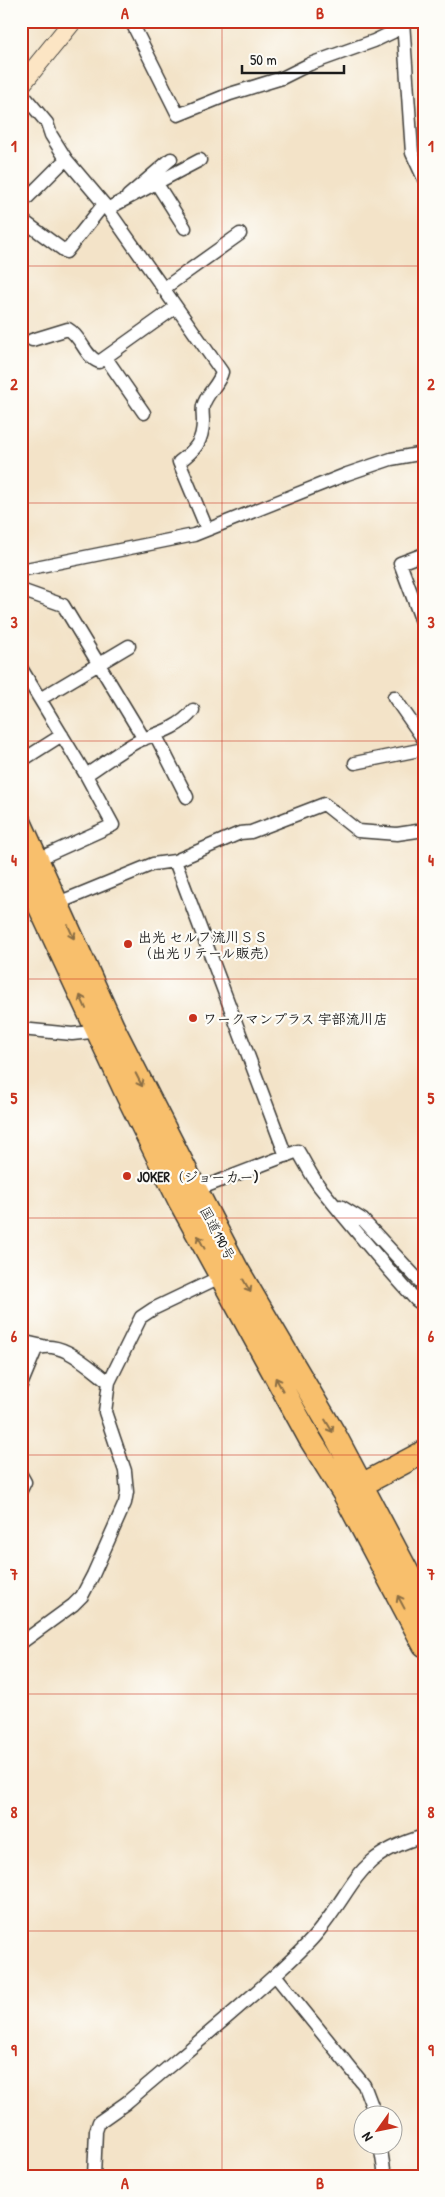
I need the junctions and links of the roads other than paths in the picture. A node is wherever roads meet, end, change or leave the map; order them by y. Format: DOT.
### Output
graph roads {
  1 [pos="73,21"];
  2 [pos="131,21"];
  3 [pos="404,22"];
  4 [pos="21,85"];
  5 [pos="21,92"];
  6 [pos="170,158"];
  7 [pos="419,158"];
  8 [pos="66,159"];
  9 [pos="200,160"];
  10 [pos="424,179"];
  11 [pos="157,184"];
  12 [pos="21,204"];
  13 [pos="110,206"];
  14 [pos="21,219"];
  15 [pos="185,228"];
  16 [pos="240,234"];
  17 [pos="164,289"];
  18 [pos="176,307"];
  19 [pos="32,340"];
  20 [pos="106,358"];
  21 [pos="144,413"];
  22 [pos="424,453"];
  23 [pos="207,529"];
  24 [pos="424,554"];
  25 [pos="21,570"];
  26 [pos="21,590"];
  27 [pos="424,627"];
  28 [pos="129,646"];
  29 [pos="99,662"];
  30 [pos="21,668"];
  31 [pos="394,697"];
  32 [pos="40,699"];
  33 [pos="193,710"];
  34 [pos="62,735"];
  35 [pos="150,738"];
  36 [pos="424,740"];
  37 [pos="424,749"];
  38 [pos="21,761"];
  39 [pos="355,763"];
  40 [pos="86,775"];
  41 [pos="187,797"];
  42 [pos="21,824"];
  43 [pos="424,830"];
  44 [pos="175,861"];
  45 [pos="30,863"];
  46 [pos="58,903"];
  47 [pos="21,1029"];
  48 [pos="105,1029"];
  49 [pos="286,1156"];
  50 [pos="196,1190"];
  51 [pos="335,1204"];
  52 [pos="220,1277"];
  53 [pos="424,1286"];
  54 [pos="424,1306"];
  55 [pos="32,1344"];
  56 [pos="21,1352"];
  57 [pos="109,1382"];
  58 [pos="21,1385"];
  59 [pos="424,1452"];
  60 [pos="21,1474"];
  61 [pos="21,1490"];
  62 [pos="353,1490"];
  63 [pos="424,1603"];
  64 [pos="21,1643"];
  65 [pos="424,1645"];
  66 [pos="424,1836"];
  67 [pos="275,1975"];
  68 [pos="371,2104"];
  69 [pos="381,2154"];
  70 [pos="94,2176"];
  71 [pos="384,2176"];
  1 -- 4 [label="street"];
  2 -- 3 [label="street"];
  3 -- 7 [label="street"];
  5 -- 8 [label="street"];
  6 -- 13 [label="street"];
  7 -- 10 [label="street"];
  8 -- 12 [label="street"];
  8 -- 13 [label="street"];
  9 -- 11 [label="street"];
  11 -- 13 [label="street"];
  11 -- 15 [label="street"];
  13 -- 14 [label="street"];
  13 -- 17 [label="street"];
  16 -- 17 [label="street"];
  17 -- 18 [label="street"];
  18 -- 20 [label="street"];
  18 -- 23 [label="street"];
  19 -- 20 [label="street"];
  20 -- 21 [label="street"];
  22 -- 23 [label="street"];
  23 -- 25 [label="street"];
  24 -- 27 [label="street"];
  26 -- 29 [label="street"];
  28 -- 29 [label="street"];
  29 -- 32 [label="street"];
  29 -- 35 [label="street"];
  30 -- 32 [label="street"];
  31 -- 36 [label="street"];
  32 -- 34 [label="street"];
  33 -- 35 [label="street"];
  34 -- 38 [label="street"];
  34 -- 40 [label="street"];
  35 -- 40 [label="street"];
  35 -- 41 [label="street"];
  37 -- 39 [label="street"];
  40 -- 45 [label="street"];
  42 -- 45 [label="highway, 国道190号"];
  43 -- 44 [label="street"];
  44 -- 46 [label="street"];
  44 -- 49 [label="street"];
  45 -- 46 [label="highway, 国道190号"];
  48 -- 45 [label="highway, 国道190号, one-way"];
  46 -- 48 [label="highway, 国道190号, one-way"];
  47 -- 48 [label="street"];
  48 -- 50 [label="highway, 国道190号, one-way"];
  52 -- 48 [label="highway, 国道190号, one-way"];
  49 -- 50 [label="street"];
  49 -- 51 [label="street"];
  50 -- 62 [label="highway, 国道190号, one-way"];
  51 -- 53 [label="street"];
  51 -- 54 [label="street"];
  52 -- 57 [label="street"];
  62 -- 52 [label="highway, 国道190号, one-way"];
  55 -- 56 [label="street"];
  55 -- 57 [label="street"];
  55 -- 58 [label="street"];
  57 -- 64 [label="street"];
  59 -- 62 [label="highway"];
  60 -- 61 [label="street"];
  62 -- 63 [label="highway, 国道190号"];
  65 -- 62 [label="highway, 国道190号, one-way"];
  66 -- 67 [label="street"];
  67 -- 68 [label="street"];
  67 -- 70 [label="street"];
  69 -- 71 [label="street"];
}
